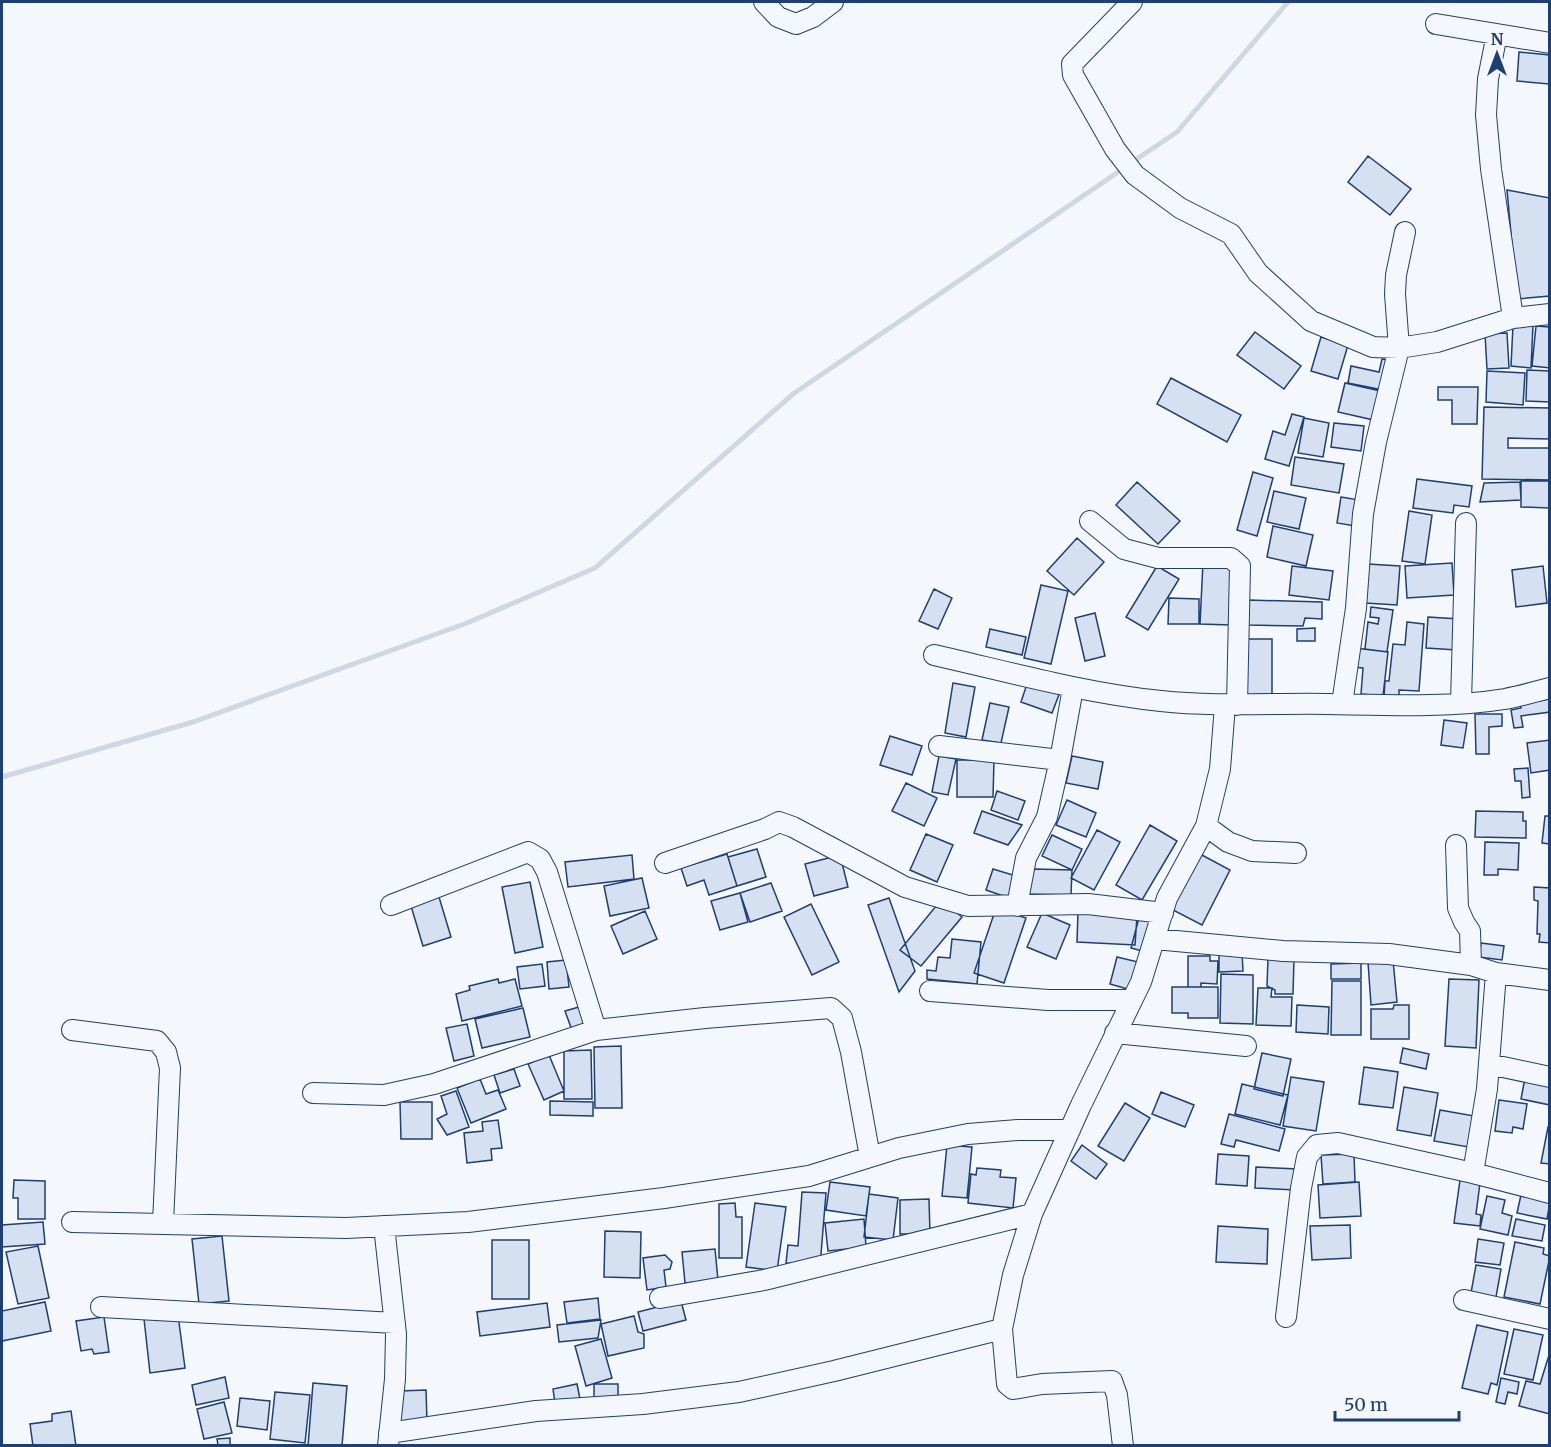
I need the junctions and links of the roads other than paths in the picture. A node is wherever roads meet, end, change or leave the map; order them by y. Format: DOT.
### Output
graph roads {
  1 [pos="764,2"];
  2 [pos="833,2"];
  3 [pos="1132,2"];
  4 [pos="1436,24"];
  5 [pos="1497,34"];
  6 [pos="1550,43"];
  7 [pos="1405,232"];
  8 [pos="1550,314"];
  9 [pos="1513,318"];
  10 [pos="1399,348"];
  11 [pos="1090,521"];
  12 [pos="1466,523"];
  13 [pos="934,655"];
  14 [pos="1073,688"];
  15 [pos="1550,688"];
  16 [pos="1461,702"];
  17 [pos="1342,704"];
  18 [pos="1231,705"];
  19 [pos="939,746"];
  20 [pos="1060,760"];
  21 [pos="1206,826"];
  22 [pos="1456,845"];
  23 [pos="1296,853"];
  24 [pos="665,863"];
  25 [pos="391,905"];
  26 [pos="1017,906"];
  27 [pos="1163,912"];
  28 [pos="1155,939"];
  29 [pos="1471,965"];
  30 [pos="1496,973"];
  31 [pos="1550,980"];
  32 [pos="930,991"];
  33 [pos="1132,1000"];
  34 [pos="72,1030"];
  35 [pos="596,1030"];
  36 [pos="1115,1033"];
  37 [pos="1246,1046"];
  38 [pos="1489,1064"];
  39 [pos="1550,1077"];
  40 [pos="313,1093"];
  41 [pos="1070,1130"];
  42 [pos="870,1157"];
  43 [pos="1473,1173"];
  44 [pos="1550,1193"];
  45 [pos="1032,1214"];
  46 [pos="72,1222"];
  47 [pos="163,1223"];
  48 [pos="384,1226"];
  49 [pos="660,1298"];
  50 [pos="1464,1300"];
  51 [pos="101,1307"];
  52 [pos="1286,1317"];
  53 [pos="1550,1319"];
  54 [pos="395,1323"];
  55 [pos="1002,1329"];
  56 [pos="388,1439"];
  57 [pos="1123,1446"];
  1 -- 2 [label="street"];
  3 -- 10 [label="street"];
  4 -- 5 [label="street"];
  5 -- 6 [label="street"];
  5 -- 9 [label="street"];
  7 -- 10 [label="street"];
  8 -- 9 [label="street"];
  9 -- 10 [label="street"];
  10 -- 17 [label="street"];
  11 -- 18 [label="street"];
  12 -- 16 [label="street"];
  13 -- 14 [label="street"];
  14 -- 18 [label="street"];
  14 -- 20 [label="street"];
  15 -- 16 [label="street"];
  16 -- 17 [label="street"];
  17 -- 18 [label="street"];
  18 -- 21 [label="street"];
  19 -- 20 [label="street"];
  20 -- 26 [label="street"];
  21 -- 23 [label="street"];
  21 -- 27 [label="street"];
  22 -- 29 [label="street"];
  24 -- 26 [label="street"];
  25 -- 35 [label="street"];
  26 -- 27 [label="street"];
  27 -- 28 [label="street"];
  28 -- 29 [label="street"];
  28 -- 33 [label="street"];
  29 -- 30 [label="street"];
  30 -- 31 [label="street"];
  30 -- 38 [label="street"];
  32 -- 33 [label="street"];
  33 -- 36 [label="street"];
  34 -- 47 [label="street"];
  35 -- 40 [label="street"];
  35 -- 42 [label="street"];
  36 -- 37 [label="street"];
  36 -- 41 [label="street"];
  38 -- 39 [label="street"];
  38 -- 43 [label="street"];
  41 -- 42 [label="street"];
  41 -- 45 [label="street"];
  42 -- 48 [label="street"];
  43 -- 44 [label="street"];
  43 -- 52 [label="street"];
  45 -- 49 [label="street"];
  45 -- 55 [label="street"];
  46 -- 47 [label="street"];
  47 -- 48 [label="street"];
  48 -- 54 [label="street"];
  50 -- 53 [label="street"];
  51 -- 54 [label="street"];
  54 -- 56 [label="street"];
  55 -- 56 [label="street"];
  55 -- 57 [label="street"];
}
